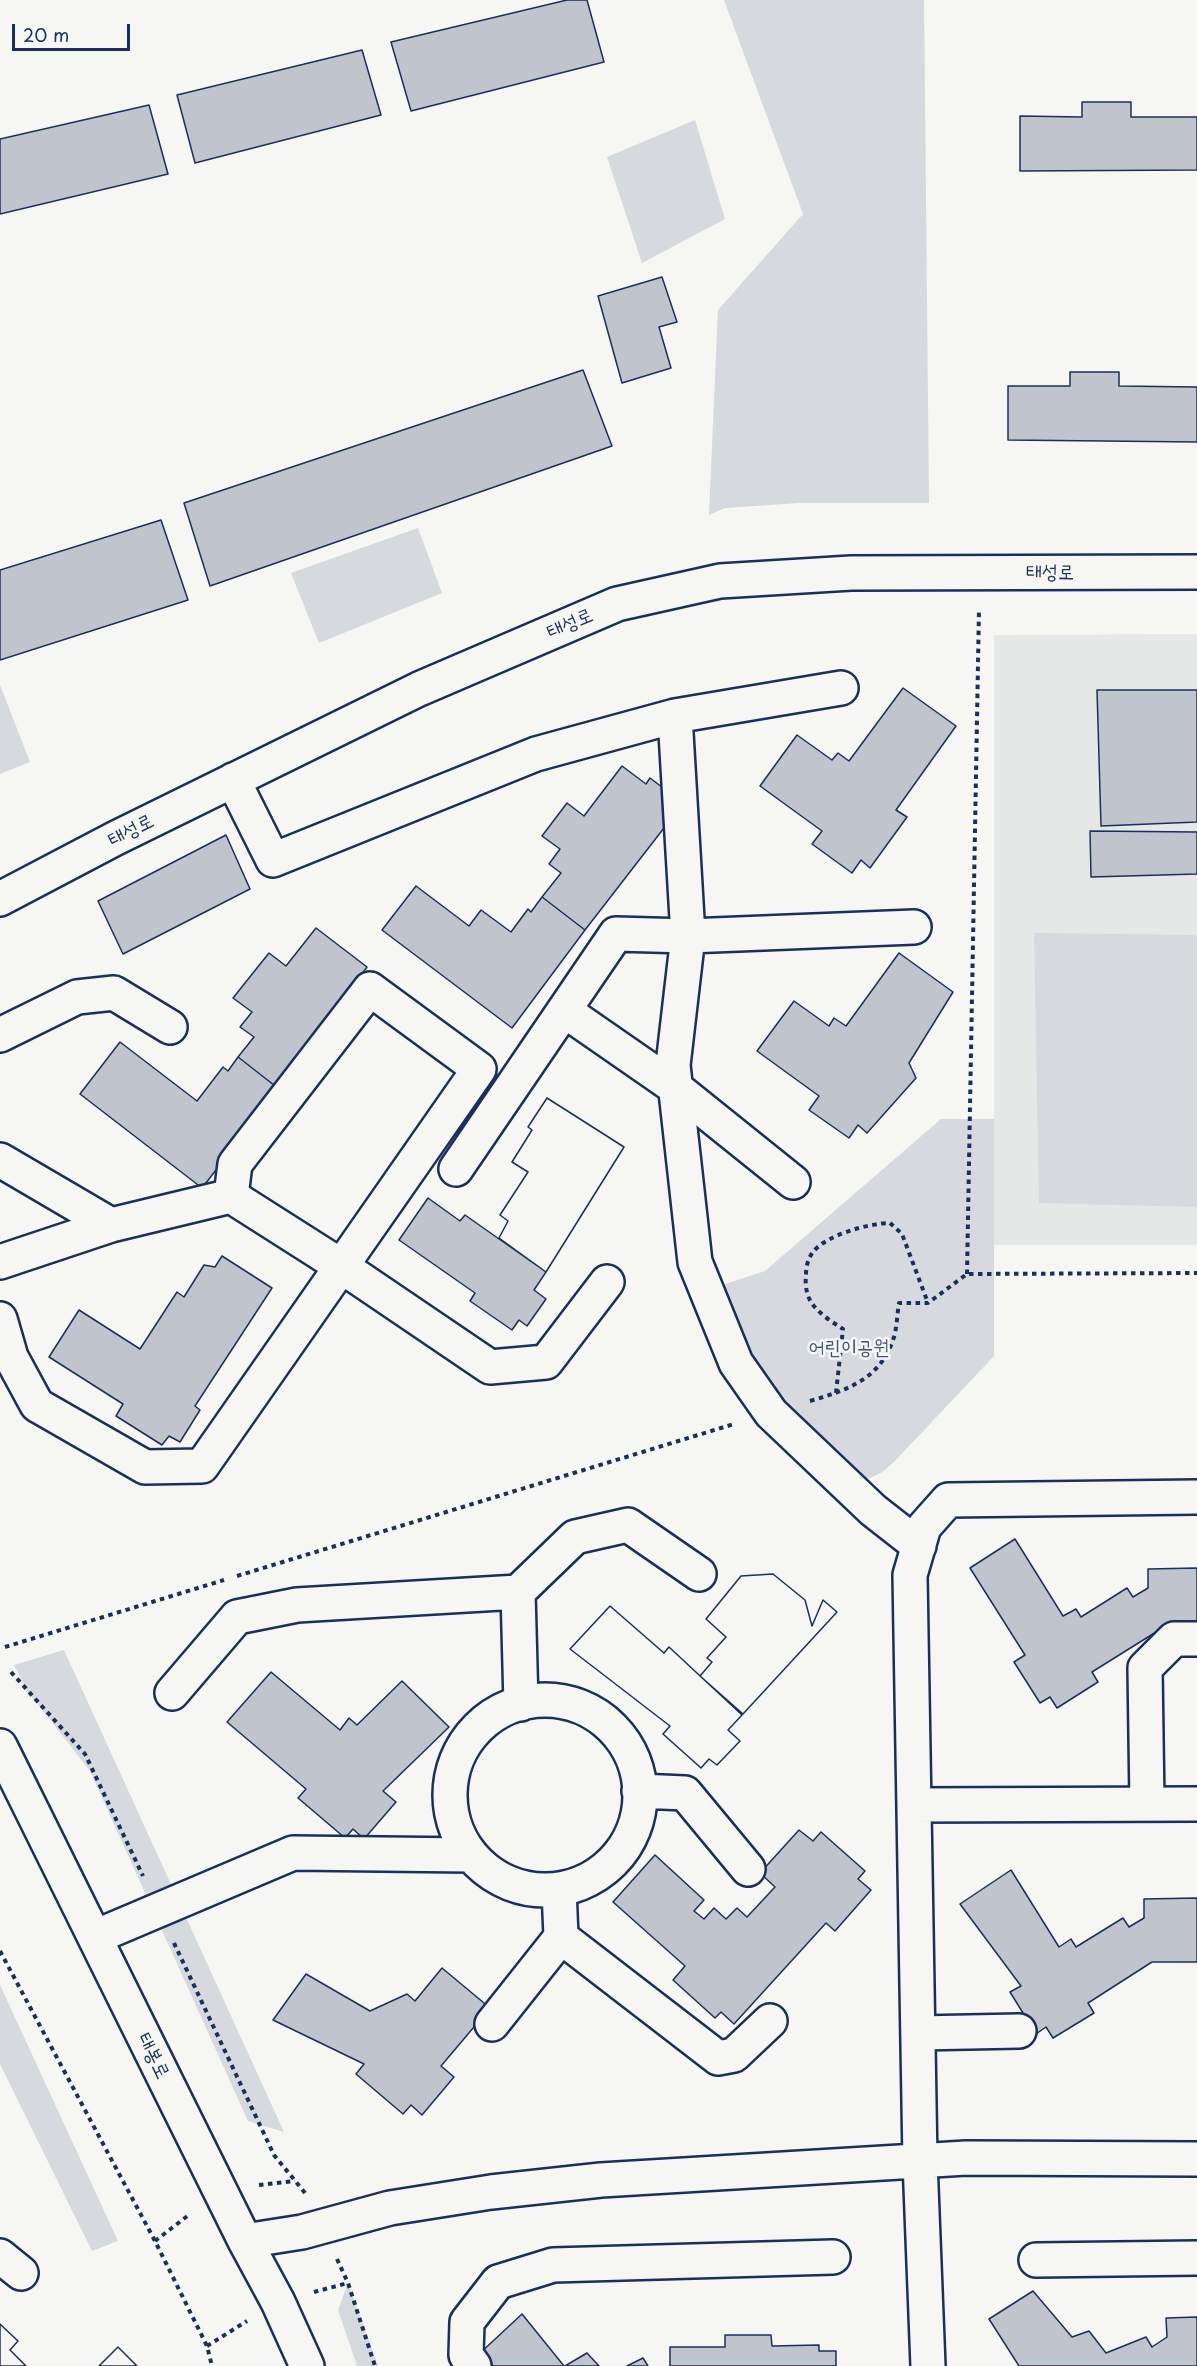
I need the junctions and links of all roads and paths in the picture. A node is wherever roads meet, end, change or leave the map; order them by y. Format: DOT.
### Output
graph roads {
  1 [pos="1197,572"];
  2 [pos="980,573"];
  3 [pos="841,688"];
  4 [pos="675,716"];
  5 [pos="232,780"];
  6 [pos="0,899"];
  7 [pos="914,927"];
  8 [pos="688,936"];
  9 [pos="565,1011"];
  10 [pos="170,1027"];
  11 [pos="0,1035"];
  12 [pos="676,1088"];
  13 [pos="441,1124"];
  14 [pos="0,1160"];
  15 [pos="793,1182"];
  16 [pos="231,1196"];
  17 [pos="111,1225"];
  18 [pos="0,1262"];
  19 [pos="341,1266"];
  20 [pos="1197,1273"];
  21 [pos="967,1274"];
  22 [pos="607,1282"];
  23 [pos="928,1303"];
  24 [pos="0,1319"];
  25 [pos="836,1393"];
  26 [pos="771,1413"];
  27 [pos="1197,1497"];
  28 [pos="919,1546"];
  29 [pos="699,1574"];
  30 [pos="518,1592"];
  31 [pos="1197,1639"];
  32 [pos="5,1647"];
  33 [pos="172,1693"];
  34 [pos="520,1704"];
  35 [pos="0,1746"];
  36 [pos="639,1791"];
  37 [pos="1147,1804"];
  38 [pos="1197,1804"];
  39 [pos="914,1805"];
  40 [pos="470,1855"];
  41 [pos="748,1869"];
  42 [pos="559,1889"];
  43 [pos="95,1937"];
  44 [pos="561,1937"];
  45 [pos="0,1951"];
  46 [pos="770,2021"];
  47 [pos="492,2024"];
  48 [pos="1019,2031"];
  49 [pos="918,2032"];
  50 [pos="1197,2159"];
  51 [pos="920,2162"];
  52 [pos="245,2241"];
  53 [pos="833,2257"];
  54 [pos="1197,2258"];
  55 [pos="1036,2260"];
  56 [pos="348,2283"];
  57 [pos="212,2366"];
  58 [pos="307,2366"];
  59 [pos="375,2366"];
  60 [pos="474,2366"];
  61 [pos="928,2366"];
  1 -- 2 [label="street, 태성로"];
  2 -- 5 [label="street, 태성로"];
  2 -- 21 [label="path"];
  3 -- 4 [label="street"];
  4 -- 5 [label="street"];
  4 -- 8 [label="street"];
  5 -- 6 [label="street, 태성로"];
  7 -- 8 [label="street"];
  8 -- 9 [label="street"];
  8 -- 12 [label="street"];
  9 -- 12 [label="street"];
  9 -- 13 [label="street"];
  10 -- 11 [label="street"];
  12 -- 15 [label="street"];
  12 -- 26 [label="street"];
  13 -- 16 [label="street"];
  13 -- 19 [label="street"];
  14 -- 17 [label="street"];
  16 -- 17 [label="street"];
  16 -- 19 [label="street"];
  17 -- 18 [label="street"];
  19 -- 22 [label="street"];
  19 -- 24 [label="street"];
  20 -- 21 [label="path"];
  21 -- 23 [label="path"];
  23 -- 25 [label="path"];
  23 -- 25 [label="path"];
  25 -- 26 [label="path"];
  26 -- 28 [label="street"];
  26 -- 32 [label="path"];
  27 -- 28 [label="street"];
  28 -- 39 [label="street"];
  29 -- 30 [label="street"];
  30 -- 33 [label="street"];
  30 -- 34 [label="street"];
  31 -- 37 [label="street"];
  34 -- 36 [label="street"];
  34 -- 40 [label="street"];
  35 -- 43 [label="street, 태봉로"];
  36 -- 41 [label="street"];
  36 -- 42 [label="street"];
  37 -- 38 [label="street"];
  37 -- 39 [label="street"];
  39 -- 49 [label="street"];
  40 -- 42 [label="street"];
  40 -- 43 [label="street"];
  42 -- 44 [label="street"];
  43 -- 52 [label="street, 태봉로"];
  44 -- 46 [label="street"];
  44 -- 47 [label="street"];
  45 -- 57 [label="path"];
  48 -- 49 [label="street"];
  49 -- 51 [label="street"];
  50 -- 51 [label="street"];
  51 -- 52 [label="street"];
  51 -- 61 [label="street"];
  52 -- 58 [label="street, 태봉로"];
  53 -- 60 [label="street"];
  54 -- 55 [label="street"];
  56 -- 59 [label="path"];
}
